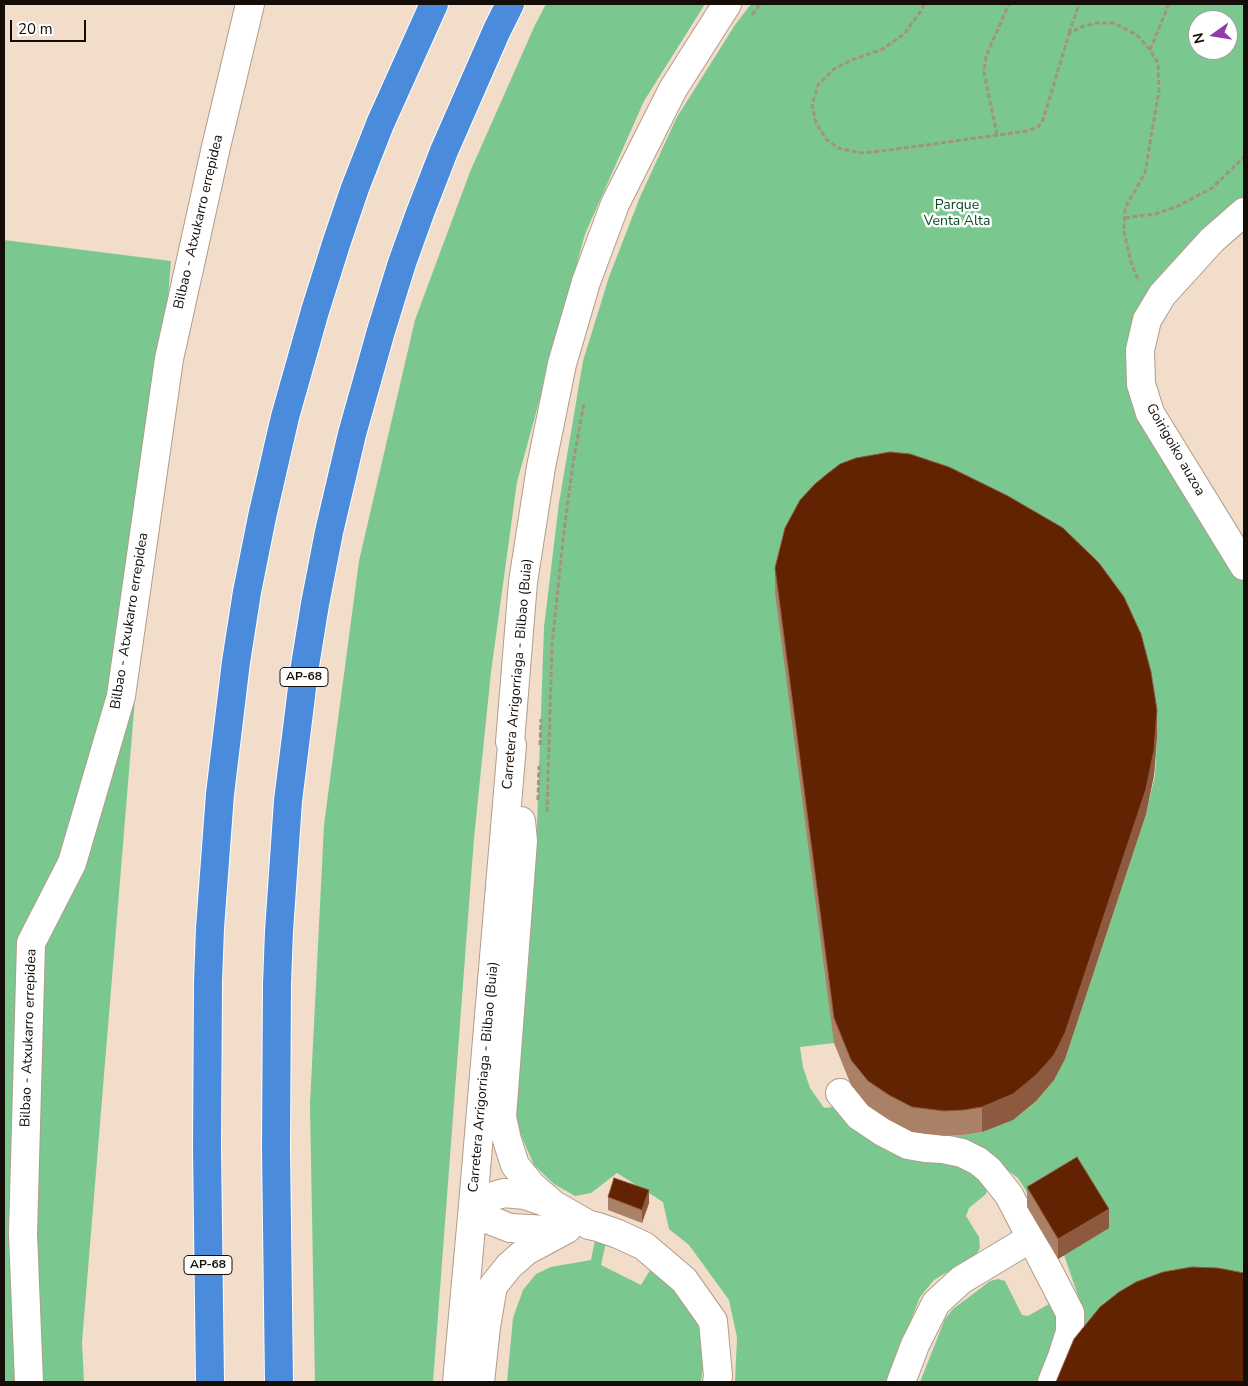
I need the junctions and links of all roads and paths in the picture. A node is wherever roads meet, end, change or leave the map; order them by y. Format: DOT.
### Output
graph roads {
  1 [pos="250,4"];
  2 [pos="434,4"];
  3 [pos="510,4"];
  4 [pos="727,4"];
  5 [pos="760,4"];
  6 [pos="924,4"];
  7 [pos="1009,4"];
  8 [pos="1079,4"];
  9 [pos="1169,4"];
  10 [pos="750,18"];
  11 [pos="1069,34"];
  12 [pos="1150,50"];
  13 [pos="997,135"];
  14 [pos="1244,157"];
  15 [pos="1244,212"];
  16 [pos="1125,218"];
  17 [pos="1157,303"];
  18 [pos="585,394"];
  19 [pos="1244,566"];
  20 [pos="541,716"];
  21 [pos="512,745"];
  22 [pos="540,746"];
  23 [pos="539,766"];
  24 [pos="538,805"];
  25 [pos="546,817"];
  26 [pos="840,1093"];
  27 [pos="473,1205"];
  28 [pos="570,1220"];
  29 [pos="1031,1238"];
  30 [pos="29,1382"];
  31 [pos="210,1382"];
  32 [pos="279,1382"];
  33 [pos="457,1382"];
  34 [pos="480,1382"];
  35 [pos="717,1382"];
  36 [pos="900,1382"];
  37 [pos="1052,1382"];
  1 -- 30 [label="street, Bilbao - Atxukarro errepidea"];
  2 -- 31 [label="highway, AP-68"];
  3 -- 32 [label="highway, AP-68"];
  4 -- 21 [label="street, Carretera Arrigorriaga - Bilbao (Buia)"];
  5 -- 10 [label="path"];
  6 -- 13 [label="path"];
  7 -- 13 [label="path"];
  8 -- 11 [label="path"];
  9 -- 12 [label="path"];
  11 -- 12 [label="path"];
  11 -- 13 [label="path"];
  12 -- 16 [label="path"];
  14 -- 16 [label="path"];
  15 -- 17 [label="street, Goirigoiko auzoa"];
  16 -- 17 [label="path"];
  17 -- 19 [label="street, Goirigoiko auzoa"];
  18 -- 25 [label="path"];
  20 -- 22 [label="path"];
  21 -- 27 [label="street, Carretera Arrigorriaga - Bilbao (Buia)"];
  21 -- 28 [label="street"];
  23 -- 24 [label="path"];
  26 -- 29 [label="street"];
  27 -- 28 [label="street"];
  27 -- 33 [label="street, Carretera Arrigorriaga - Bilbao (Buia)"];
  28 -- 34 [label="street"];
  28 -- 35 [label="street"];
  29 -- 36 [label="street"];
  29 -- 37 [label="street"];
}
